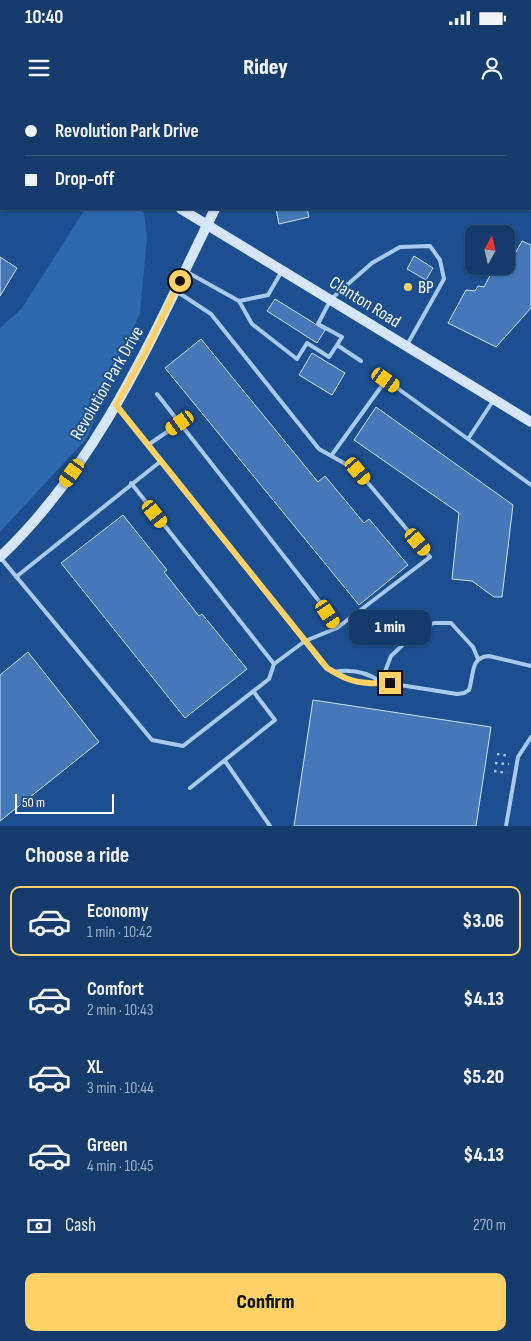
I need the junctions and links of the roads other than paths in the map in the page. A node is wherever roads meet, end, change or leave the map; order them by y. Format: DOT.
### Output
graph roads {
  1 [pos="183,210"];
  2 [pos="214,210"];
  3 [pos="207,225"];
  4 [pos="282,270"];
  5 [pos="185,271"];
  6 [pos="176,291"];
  7 [pos="331,299"];
  8 [pos="239,301"];
  9 [pos="336,345"];
  10 [pos="406,347"];
  11 [pos="362,361"];
  12 [pos="157,394"];
  13 [pos="494,400"];
  14 [pos="116,405"];
  15 [pos="531,422"];
  16 [pos="180,423"];
  17 [pos="468,439"];
  18 [pos="148,445"];
  19 [pos="331,456"];
  20 [pos="161,461"];
  21 [pos="131,484"];
  22 [pos="531,485"];
  23 [pos="0,557"];
  24 [pos="16,577"];
  25 [pos="337,628"];
  26 [pos="305,641"];
  27 [pos="478,659"];
  28 [pos="274,664"];
  29 [pos="531,666"];
  30 [pos="333,672"];
  31 [pos="380,682"];
  32 [pos="253,691"];
  33 [pos="531,737"];
  34 [pos="225,760"];
  35 [pos="190,788"];
  36 [pos="270,826"];
  37 [pos="506,826"];
  1 -- 3 [label="street, Clanton Road"];
  2 -- 3 [label="street, Revolution Park Drive"];
  3 -- 4 [label="street, Clanton Road"];
  3 -- 5 [label="street, Revolution Park Drive"];
  4 -- 7 [label="street, Clanton Road"];
  4 -- 8 [label="lane"];
  5 -- 6 [label="street, Revolution Park Drive"];
  5 -- 8 [label="lane"];
  6 -- 14 [label="street, Revolution Park Drive"];
  6 -- 19 [label="lane"];
  7 -- 9 [label="lane"];
  7 -- 10 [label="street, Clanton Road"];
  7 -- 10 [label="lane"];
  8 -- 9 [label="lane"];
  9 -- 11 [label="lane"];
  10 -- 13 [label="street, Clanton Road"];
  12 -- 16 [label="lane"];
  13 -- 15 [label="street, Clanton Road"];
  13 -- 17 [label="lane"];
  14 -- 18 [label="street"];
  14 -- 23 [label="street, Revolution Park Drive"];
  16 -- 18 [label="lane"];
  16 -- 25 [label="lane"];
  17 -- 19 [label="lane"];
  17 -- 22 [label="lane"];
  18 -- 20 [label="street"];
  19 -- 25 [label="lane"];
  20 -- 21 [label="lane"];
  20 -- 26 [label="street"];
  21 -- 24 [label="lane"];
  21 -- 28 [label="lane"];
  23 -- 24 [label="lane"];
  24 -- 32 [label="lane"];
  25 -- 26 [label="lane"];
  26 -- 28 [label="lane"];
  26 -- 30 [label="lane"];
  27 -- 29 [label="lane"];
  27 -- 31 [label="lane"];
  27 -- 31 [label="lane"];
  28 -- 32 [label="lane"];
  30 -- 31 [label="lane"];
  30 -- 31 [label="lane"];
  32 -- 34 [label="lane"];
  33 -- 37 [label="lane"];
  34 -- 35 [label="lane"];
  34 -- 36 [label="lane"];
}
